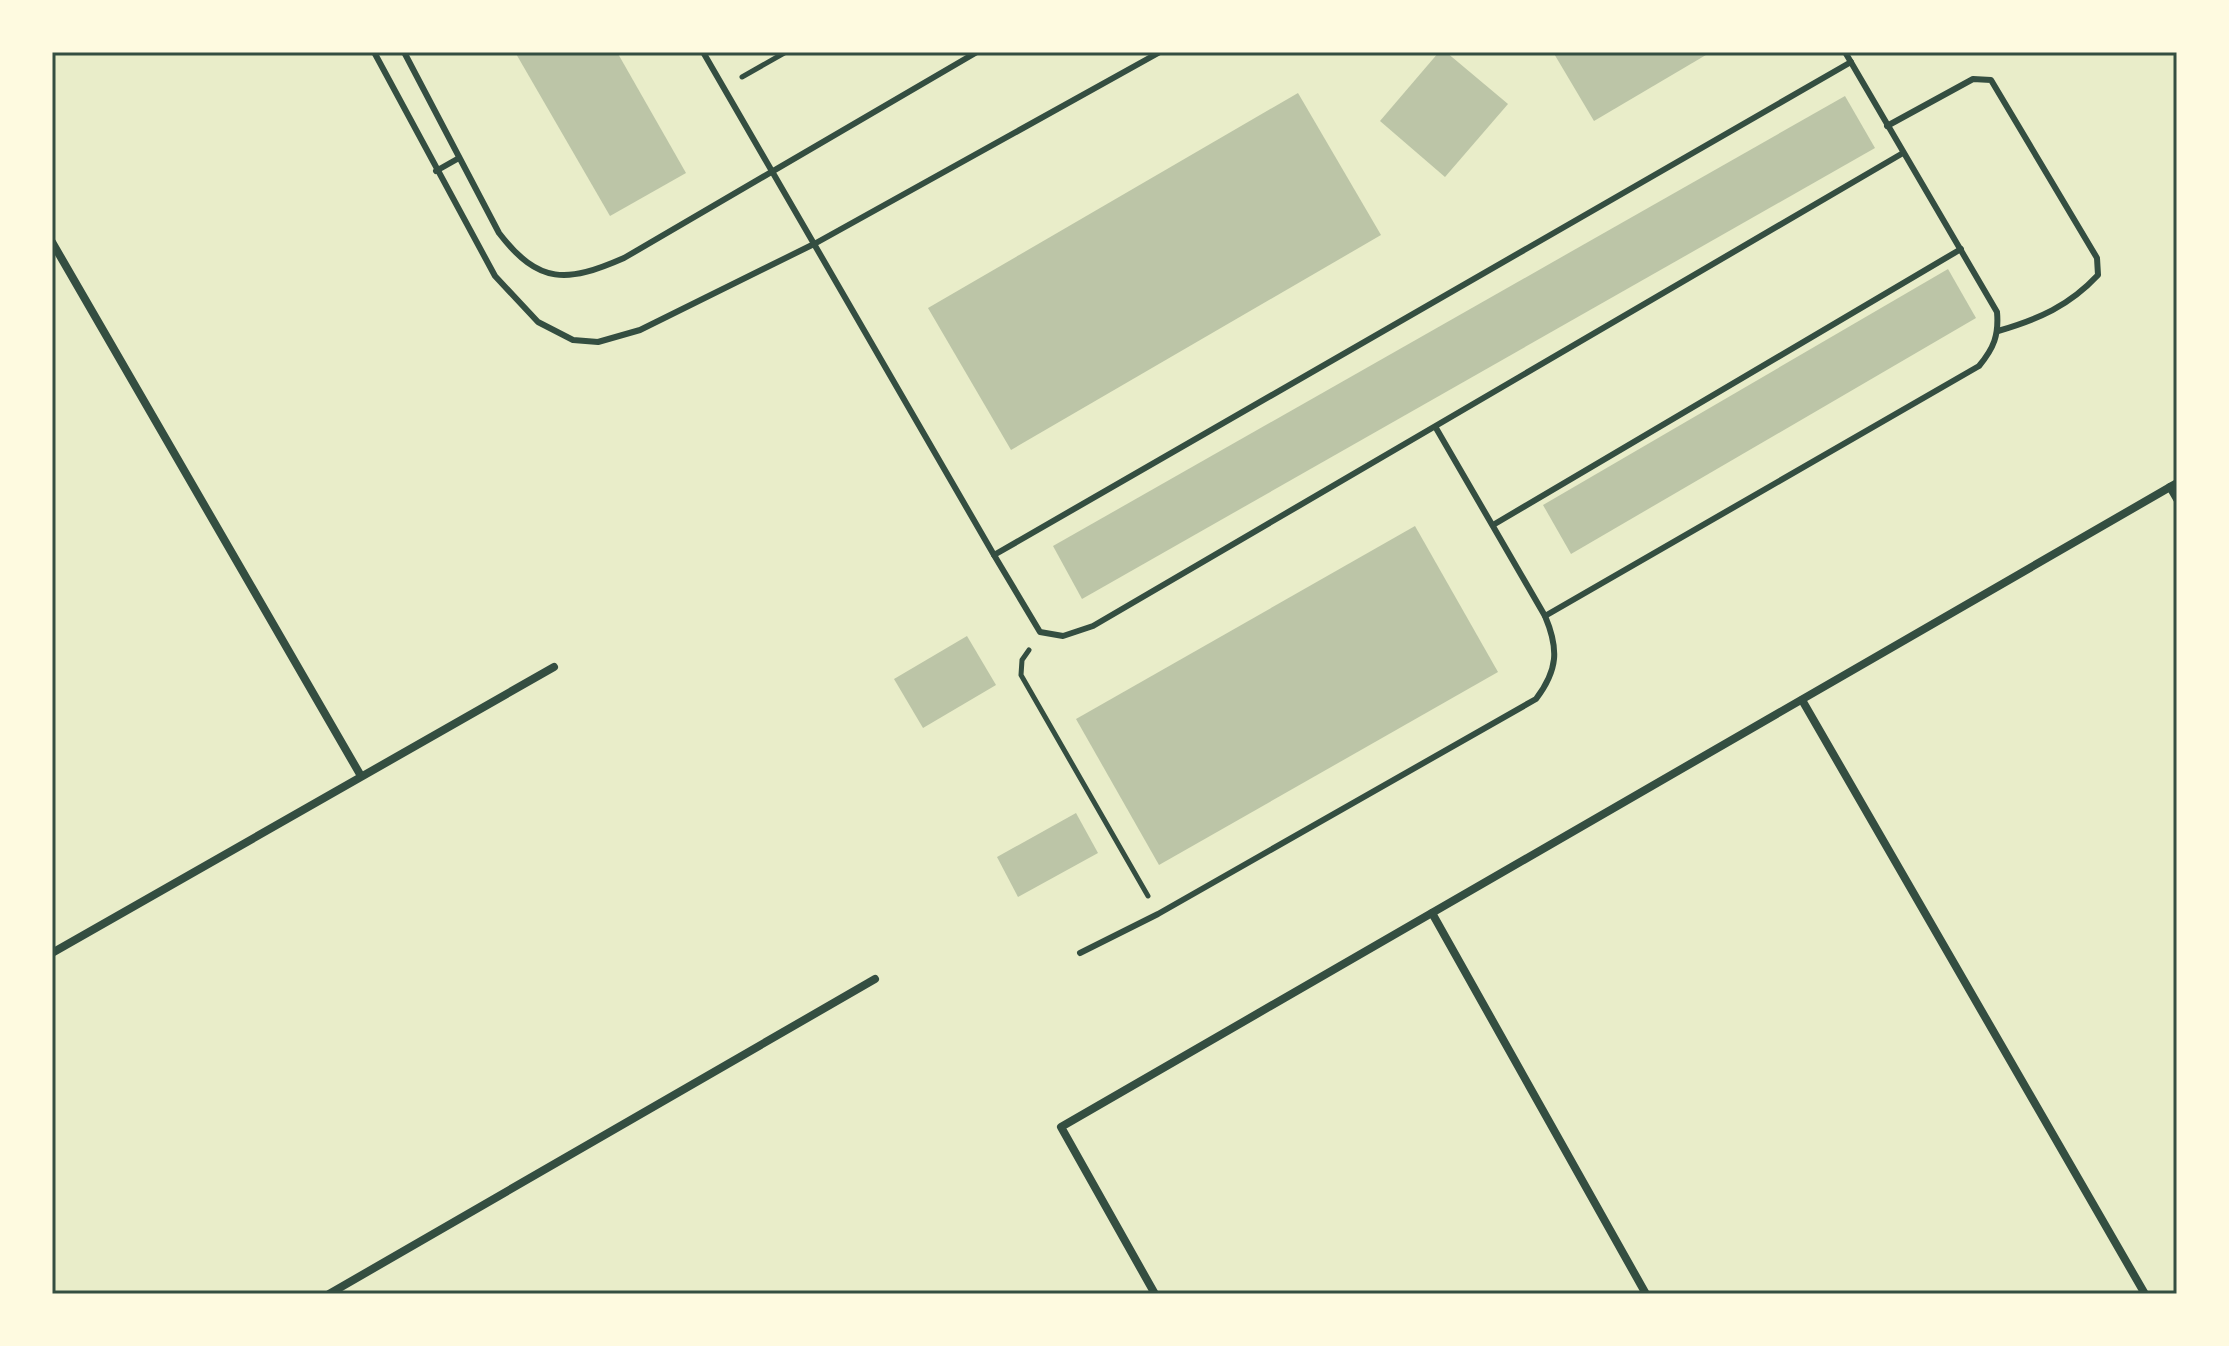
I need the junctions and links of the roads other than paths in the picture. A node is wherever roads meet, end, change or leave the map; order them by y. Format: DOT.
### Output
graph roads {
  1 [pos="374,52"];
  2 [pos="404,52"];
  3 [pos="703,52"];
  4 [pos="977,52"];
  5 [pos="1160,52"];
  6 [pos="1845,52"];
  7 [pos="1851,62"];
  8 [pos="1887,126"];
  9 [pos="1903,153"];
  10 [pos="459,158"];
  11 [pos="436,171"];
  12 [pos="770,171"];
  13 [pos="52,242"];
  14 [pos="816,243"];
  15 [pos="1961,249"];
  16 [pos="1998,331"];
  17 [pos="1436,428"];
  18 [pos="2174,485"];
  19 [pos="2177,499"];
  20 [pos="1493,525"];
  21 [pos="994,555"];
  22 [pos="1545,616"];
  23 [pos="554,667"];
  24 [pos="1802,700"];
  25 [pos="361,776"];
  26 [pos="1432,913"];
  27 [pos="52,953"];
  28 [pos="1080,953"];
  29 [pos="875,979"];
  30 [pos="329,1294"];
  31 [pos="1155,1294"];
  32 [pos="1646,1294"];
  33 [pos="2145,1294"];
  1 -- 11 [label="lane"];
  2 -- 10 [label="lane"];
  3 -- 12 [label="lane"];
  4 -- 12 [label="lane"];
  5 -- 14 [label="lane"];
  6 -- 7 [label="lane"];
  7 -- 8 [label="lane"];
  7 -- 21 [label="lane"];
  8 -- 9 [label="lane"];
  8 -- 16 [label="lane"];
  9 -- 15 [label="lane"];
  9 -- 17 [label="lane"];
  10 -- 11 [label="lane"];
  10 -- 12 [label="lane"];
  11 -- 14 [label="lane"];
  12 -- 14 [label="lane"];
  13 -- 25 [label="street"];
  14 -- 21 [label="lane"];
  15 -- 16 [label="lane"];
  15 -- 20 [label="lane"];
  16 -- 22 [label="lane"];
  17 -- 20 [label="lane"];
  17 -- 21 [label="lane"];
  18 -- 19 [label="street"];
  18 -- 24 [label="street"];
  20 -- 22 [label="lane"];
  22 -- 28 [label="lane"];
  23 -- 25 [label="street"];
  24 -- 26 [label="street"];
  24 -- 33 [label="street"];
  25 -- 27 [label="street"];
  26 -- 31 [label="street"];
  26 -- 32 [label="street"];
  29 -- 30 [label="street"];
}
